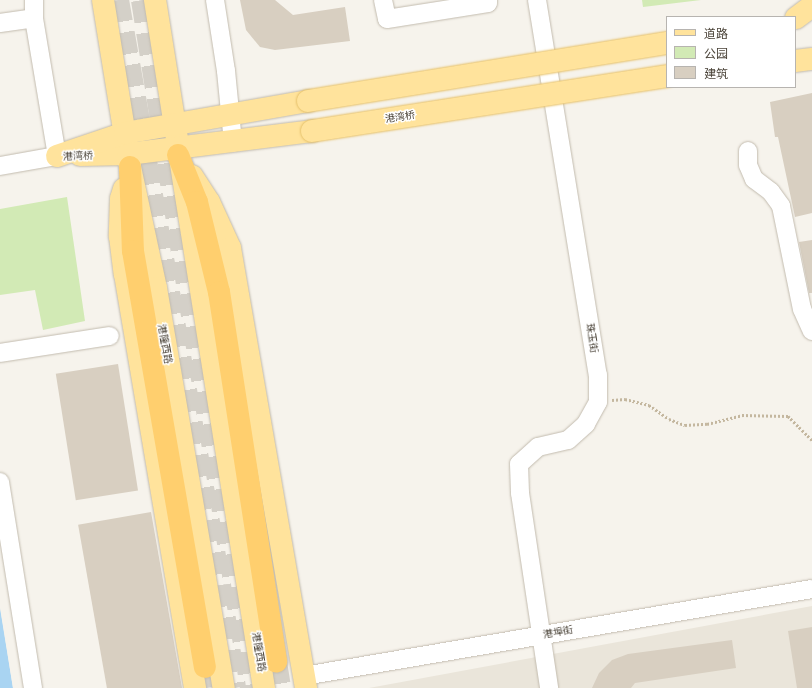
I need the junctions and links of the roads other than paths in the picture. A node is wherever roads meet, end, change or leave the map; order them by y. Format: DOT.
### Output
graph roads {
  1 [pos="103,0"];
  2 [pos="155,0"];
  3 [pos="215,0"];
  4 [pos="383,0"];
  5 [pos="488,0"];
  6 [pos="537,0"];
  7 [pos="34,9"];
  8 [pos="0,23"];
  9 [pos="666,43"];
  10 [pos="812,59"];
  11 [pos="796,61"];
  12 [pos="666,76"];
  13 [pos="229,114"];
  14 [pos="174,126"];
  15 [pos="232,143"];
  16 [pos="128,151"];
  17 [pos="178,151"];
  18 [pos="748,151"];
  19 [pos="57,156"];
  20 [pos="0,166"];
  21 [pos="812,331"];
  22 [pos="110,336"];
  23 [pos="0,353"];
  24 [pos="0,482"];
  25 [pos="812,589"];
  26 [pos="540,636"];
  27 [pos="276,662"];
  28 [pos="205,666"];
  29 [pos="305,682"];
  30 [pos="33,688"];
  31 [pos="195,688"];
  32 [pos="224,688"];
  33 [pos="264,688"];
  34 [pos="549,688"];
  1 -- 16 [label="main road, 港隆西路"];
  2 -- 14 [label="main road, 港隆西路"];
  3 -- 13 [label="street"];
  4 -- 5 [label="street"];
  6 -- 26 [label="street, 珠玉街"];
  7 -- 8 [label="street"];
  7 -- 19 [label="street"];
  9 -- 13 [label="main road, 港湾桥, bridge"];
  10 -- 11 [label="main road"];
  12 -- 15 [label="main road, 港湾桥, bridge"];
  13 -- 14 [label="main road, 港湾桥"];
  13 -- 15 [label="street"];
  14 -- 16 [label="main road, 港湾桥"];
  14 -- 17 [label="main road, 港隆西路"];
  15 -- 17 [label="main road, 港湾桥"];
  16 -- 17 [label="main road, 港湾桥"];
  16 -- 19 [label="main road, 港湾桥"];
  16 -- 28 [label="highway"];
  16 -- 31 [label="main road"];
  16 -- 32 [label="main road, 港隆西路"];
  17 -- 27 [label="highway"];
  17 -- 29 [label="main road"];
  17 -- 33 [label="main road, 港隆西路"];
  18 -- 21 [label="street"];
  19 -- 20 [label="street"];
  22 -- 23 [label="street"];
  24 -- 30 [label="street"];
  25 -- 26 [label="street, 港埠街"];
  26 -- 29 [label="street, 港埠街"];
  26 -- 34 [label="street"];
}
